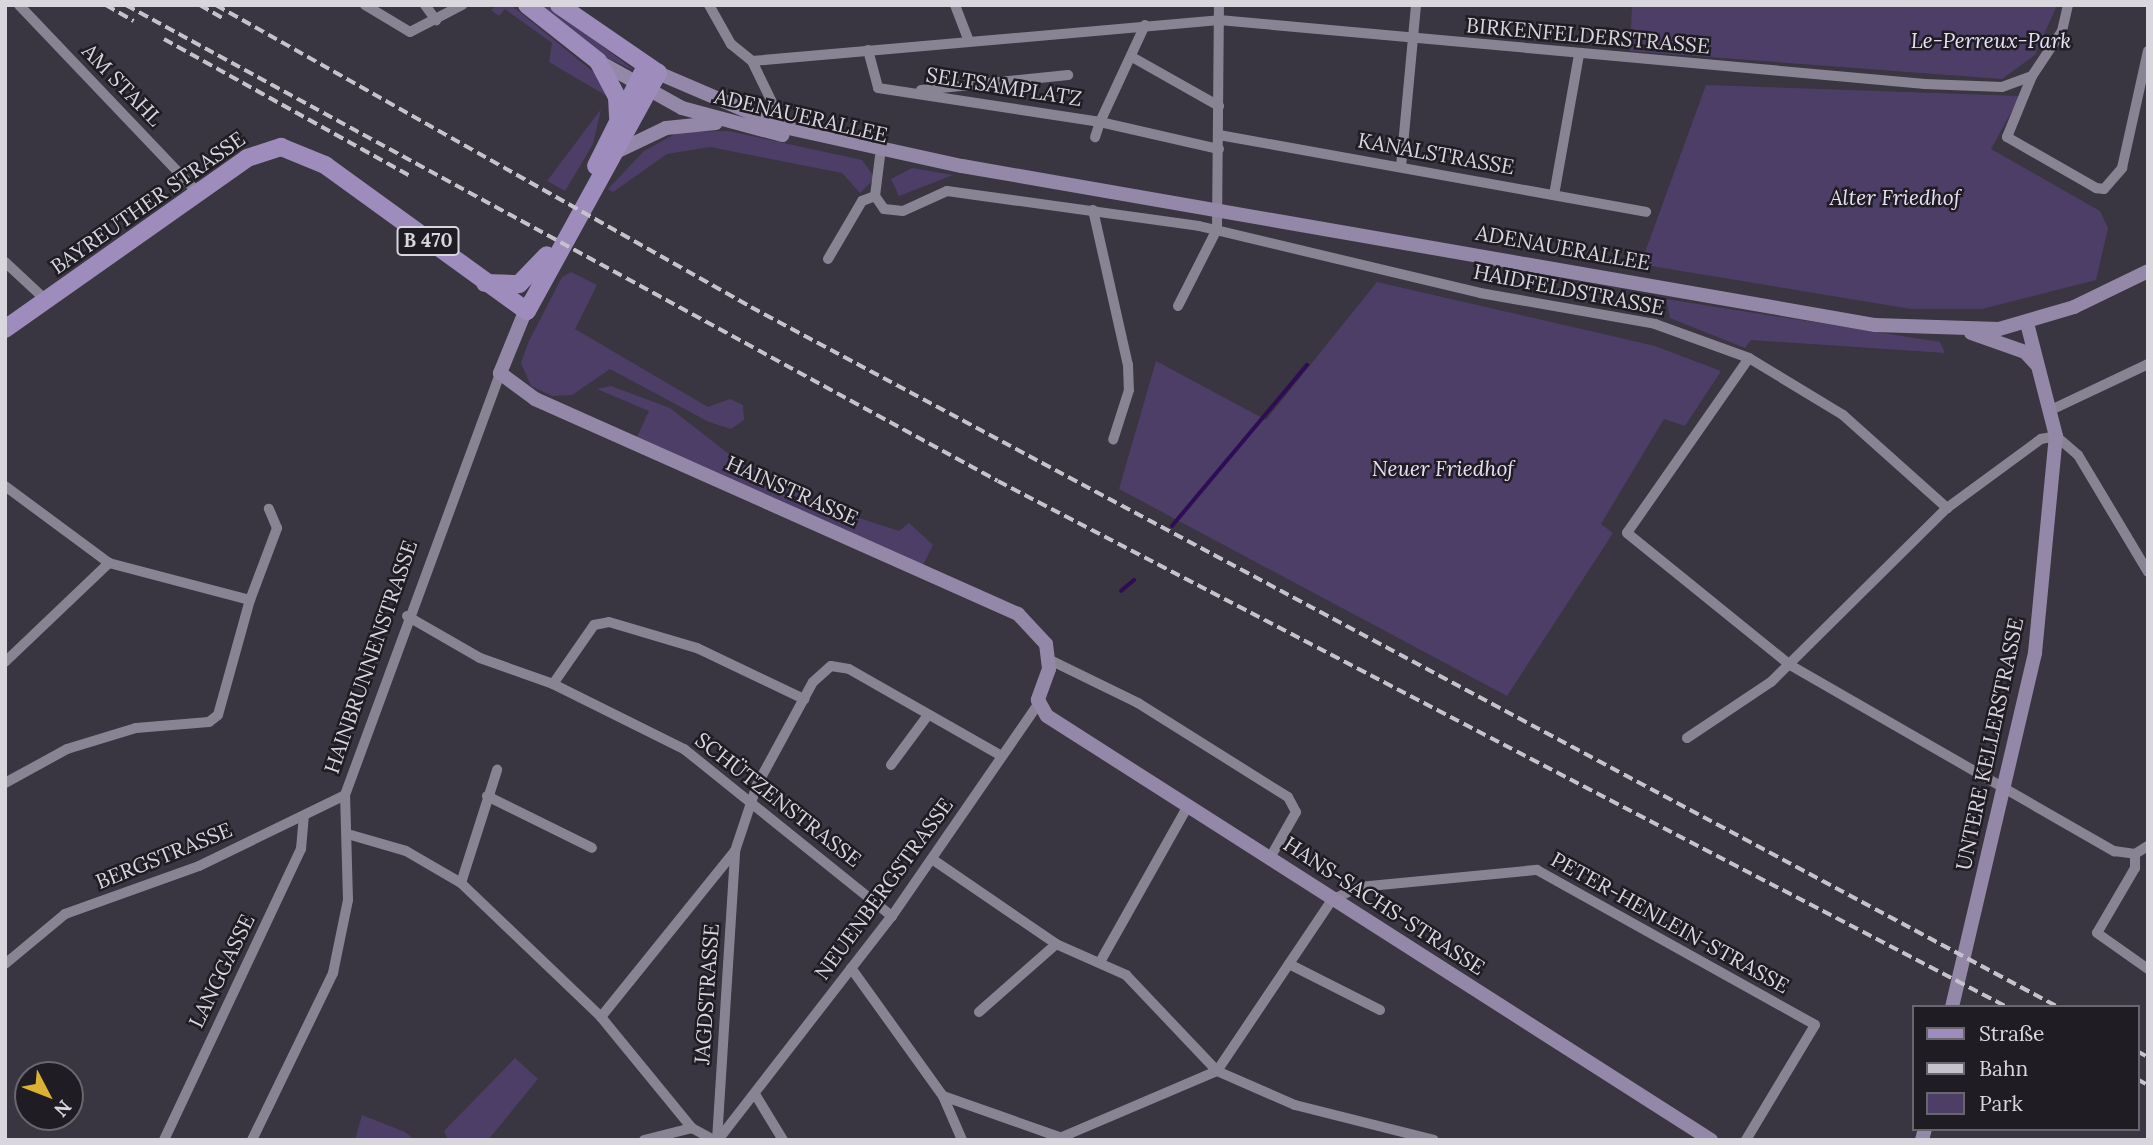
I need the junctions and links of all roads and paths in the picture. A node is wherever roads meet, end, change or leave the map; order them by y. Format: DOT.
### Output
graph roads {
  1 [pos="19,5"];
  2 [pos="365,5"];
  3 [pos="425,5"];
  4 [pos="462,5"];
  5 [pos="527,5"];
  6 [pos="559,5"];
  7 [pos="709,5"];
  8 [pos="955,5"];
  9 [pos="1219,5"];
  10 [pos="1416,5"];
  11 [pos="2068,5"];
  12 [pos="436,20"];
  13 [pos="1219,20"];
  14 [pos="1145,25"];
  15 [pos="968,39"];
  16 [pos="1415,39"];
  17 [pos="868,50"];
  18 [pos="2148,51"];
  19 [pos="1579,54"];
  20 [pos="1132,57"];
  21 [pos="598,61"];
  22 [pos="752,61"];
  23 [pos="652,70"];
  24 [pos="1068,75"];
  25 [pos="2032,76"];
  26 [pos="642,89"];
  27 [pos="901,92"];
  28 [pos="1219,106"];
  29 [pos="727,122"];
  30 [pos="1100,122"];
  31 [pos="617,127"];
  32 [pos="784,127"];
  33 [pos="1219,135"];
  34 [pos="1096,137"];
  35 [pos="1219,149"];
  36 [pos="618,151"];
  37 [pos="880,156"];
  38 [pos="962,166"];
  39 [pos="1401,167"];
  40 [pos="593,184"];
  41 [pos="198,193"];
  42 [pos="1554,195"];
  43 [pos="874,196"];
  44 [pos="1218,209"];
  45 [pos="1093,210"];
  46 [pos="1646,212"];
  47 [pos="1217,229"];
  48 [pos="828,259"];
  49 [pos="5,262"];
  50 [pos="2148,271"];
  51 [pos="544,272"];
  52 [pos="485,284"];
  53 [pos="47,301"];
  54 [pos="1178,306"];
  55 [pos="527,311"];
  56 [pos="2027,323"];
  57 [pos="5,329"];
  58 [pos="1969,332"];
  59 [pos="1749,358"];
  60 [pos="2148,364"];
  61 [pos="2040,368"];
  62 [pos="500,373"];
  63 [pos="2053,410"];
  64 [pos="2056,436"];
  65 [pos="1113,440"];
  66 [pos="5,486"];
  67 [pos="1947,508"];
  68 [pos="270,509"];
  69 [pos="109,563"];
  70 [pos="2148,572"];
  71 [pos="250,600"];
  72 [pos="407,616"];
  73 [pos="1050,660"];
  74 [pos="5,662"];
  75 [pos="1790,664"];
  76 [pos="553,684"];
  77 [pos="804,699"];
  78 [pos="1038,704"];
  79 [pos="928,715"];
  80 [pos="1688,738"];
  81 [pos="1000,755"];
  82 [pos="891,765"];
  83 [pos="498,770"];
  84 [pos="5,783"];
  85 [pos="2004,787"];
  86 [pos="345,795"];
  87 [pos="487,796"];
  88 [pos="751,800"];
  89 [pos="1188,806"];
  90 [pos="304,817"];
  91 [pos="351,835"];
  92 [pos="2148,846"];
  93 [pos="592,848"];
  94 [pos="735,851"];
  95 [pos="2134,855"];
  96 [pos="1270,858"];
  97 [pos="932,859"];
  98 [pos="461,883"];
  99 [pos="1332,900"];
  100 [pos="892,916"];
  101 [pos="1056,944"];
  102 [pos="1100,962"];
  103 [pos="5,964"];
  104 [pos="1289,964"];
  105 [pos="851,968"];
  106 [pos="2148,969"];
  107 [pos="1952,1005"];
  108 [pos="1380,1010"];
  109 [pos="978,1012"];
  110 [pos="601,1017"];
  111 [pos="1217,1071"];
  112 [pos="755,1094"];
  113 [pos="943,1096"];
  114 [pos="692,1128"];
  115 [pos="1065,1138"];
  116 [pos="164,1140"];
  117 [pos="252,1140"];
  118 [pos="644,1140"];
  119 [pos="716,1140"];
  120 [pos="783,1140"];
  121 [pos="962,1140"];
  122 [pos="1434,1140"];
  123 [pos="1711,1140"];
  124 [pos="1746,1140"];
  1 -- 41 [label="street, AM STAHL"];
  2 -- 12 [label="street"];
  3 -- 12 [label="street"];
  4 -- 12 [label="street"];
  5 -- 21 [label="main road"];
  6 -- 23 [label="main road"];
  7 -- 22 [label="street"];
  8 -- 15 [label="street"];
  9 -- 13 [label="street"];
  10 -- 16 [label="street"];
  11 -- 25 [label="street"];
  13 -- 14 [label="street, BIRKENFELDERSTRASSE"];
  13 -- 16 [label="street, BIRKENFELDERSTRASSE"];
  13 -- 28 [label="street"];
  14 -- 15 [label="street, BIRKENFELDERSTRASSE"];
  14 -- 20 [label="street, SELTSAMPLATZ"];
  15 -- 17 [label="street, BIRKENFELDERSTRASSE"];
  16 -- 19 [label="street, BIRKENFELDERSTRASSE"];
  16 -- 39 [label="street"];
  17 -- 22 [label="street, BIRKENFELDERSTRASSE"];
  17 -- 27 [label="street, SELTSAMPLATZ"];
  18 -- 25 [label="street"];
  19 -- 25 [label="street, BIRKENFELDERSTRASSE"];
  19 -- 42 [label="street"];
  20 -- 28 [label="street"];
  20 -- 30 [label="street, SELTSAMPLATZ"];
  21 -- 26 [label="street, ADENAUERALLEE"];
  21 -- 31 [label="main road"];
  22 -- 32 [label="street"];
  23 -- 26 [label="main road"];
  23 -- 32 [label="street, ADENAUERALLEE"];
  24 -- 27 [label="street, SELTSAMPLATZ"];
  26 -- 29 [label="street, ADENAUERALLEE"];
  26 -- 31 [label="main road"];
  26 -- 36 [label="main road"];
  27 -- 30 [label="street, SELTSAMPLATZ"];
  28 -- 33 [label="street"];
  29 -- 36 [label="street"];
  29 -- 37 [label="street, ADENAUERALLEE"];
  30 -- 34 [label="street, SELTSAMPLATZ"];
  30 -- 35 [label="street, SELTSAMPLATZ"];
  31 -- 40 [label="main road"];
  32 -- 38 [label="street, ADENAUERALLEE"];
  33 -- 35 [label="street"];
  33 -- 39 [label="street, KANALSTRASSE"];
  35 -- 44 [label="street"];
  36 -- 40 [label="main road"];
  37 -- 38 [label="street, ADENAUERALLEE"];
  37 -- 43 [label="street"];
  38 -- 44 [label="street, ADENAUERALLEE"];
  39 -- 42 [label="street, KANALSTRASSE"];
  40 -- 51 [label="main road"];
  41 -- 52 [label="main road, BAYREUTHER STRASSE / B 470"];
  41 -- 53 [label="main road, BAYREUTHER STRASSE / B 470"];
  42 -- 46 [label="street, KANALSTRASSE"];
  43 -- 45 [label="street, HAIDFELDSTRASSE"];
  43 -- 48 [label="street"];
  44 -- 47 [label="street"];
  44 -- 58 [label="street, ADENAUERALLEE"];
  45 -- 47 [label="street, HAIDFELDSTRASSE"];
  45 -- 65 [label="street"];
  47 -- 54 [label="street"];
  47 -- 59 [label="street, HAIDFELDSTRASSE"];
  49 -- 53 [label="street"];
  50 -- 56 [label="street, ADENAUERALLEE"];
  51 -- 52 [label="main road"];
  51 -- 55 [label="main road"];
  52 -- 55 [label="main road, BAYREUTHER STRASSE / B 470"];
  53 -- 57 [label="main road, BAYREUTHER STRASSE / B 470"];
  55 -- 62 [label="street, HAINBRUNNENSTRASSE"];
  56 -- 58 [label="street, ADENAUERALLEE"];
  56 -- 61 [label="street, UNTERE KELLERSTRASSE"];
  58 -- 61 [label="street"];
  59 -- 67 [label="street, HAIDFELDSTRASSE"];
  59 -- 75 [label="street"];
  60 -- 63 [label="street"];
  61 -- 63 [label="street, UNTERE KELLERSTRASSE"];
  62 -- 72 [label="street, HAINBRUNNENSTRASSE"];
  62 -- 73 [label="street, HAINSTRASSE"];
  63 -- 64 [label="street, UNTERE KELLERSTRASSE"];
  64 -- 67 [label="street"];
  64 -- 70 [label="street"];
  64 -- 85 [label="street, UNTERE KELLERSTRASSE"];
  66 -- 69 [label="street"];
  67 -- 75 [label="street"];
  68 -- 71 [label="street"];
  69 -- 71 [label="street"];
  69 -- 74 [label="street"];
  71 -- 84 [label="street"];
  72 -- 76 [label="street, SCHÜTZENSTRASSE"];
  72 -- 86 [label="street, HAINBRUNNENSTRASSE"];
  73 -- 78 [label="street"];
  73 -- 96 [label="street"];
  75 -- 80 [label="street"];
  75 -- 85 [label="street"];
  76 -- 77 [label="street"];
  76 -- 88 [label="street, SCHÜTZENSTRASSE"];
  77 -- 79 [label="street"];
  77 -- 88 [label="street"];
  78 -- 81 [label="street, NEUENBERGSTRASSE"];
  78 -- 89 [label="street, HANS-SACHS-STRASSE"];
  79 -- 81 [label="street"];
  79 -- 82 [label="street"];
  81 -- 97 [label="street, NEUENBERGSTRASSE"];
  83 -- 87 [label="street"];
  85 -- 95 [label="street"];
  85 -- 107 [label="street, UNTERE KELLERSTRASSE"];
  86 -- 90 [label="street, BERGSTRASSE"];
  86 -- 91 [label="street, HAINBRUNNENSTRASSE"];
  87 -- 93 [label="street"];
  87 -- 98 [label="street"];
  88 -- 94 [label="street"];
  88 -- 100 [label="street, SCHÜTZENSTRASSE"];
  89 -- 96 [label="street, HANS-SACHS-STRASSE"];
  89 -- 102 [label="street"];
  90 -- 103 [label="street, BERGSTRASSE"];
  90 -- 116 [label="street, LANGGASSE"];
  91 -- 98 [label="street"];
  91 -- 117 [label="street, HAINBRUNNENSTRASSE"];
  92 -- 95 [label="street"];
  94 -- 110 [label="street"];
  94 -- 119 [label="street, JAGDSTRASSE"];
  95 -- 106 [label="street"];
  96 -- 99 [label="street, HANS-SACHS-STRASSE"];
  97 -- 100 [label="street, NEUENBERGSTRASSE"];
  97 -- 101 [label="street"];
  98 -- 110 [label="street"];
  99 -- 104 [label="street"];
  99 -- 123 [label="street, HANS-SACHS-STRASSE"];
  99 -- 124 [label="street, PETER-HENLEIN-STRASSE"];
  100 -- 105 [label="street, NEUENBERGSTRASSE"];
  101 -- 102 [label="street"];
  101 -- 109 [label="street"];
  102 -- 111 [label="street"];
  104 -- 108 [label="street"];
  104 -- 111 [label="street"];
  105 -- 112 [label="street, NEUENBERGSTRASSE"];
  105 -- 113 [label="street"];
  110 -- 114 [label="street"];
  111 -- 115 [label="street"];
  111 -- 122 [label="street"];
  112 -- 119 [label="street, NEUENBERGSTRASSE"];
  112 -- 120 [label="street"];
  113 -- 115 [label="street"];
  113 -- 121 [label="street"];
  114 -- 118 [label="street"];
  114 -- 119 [label="street"];
}
